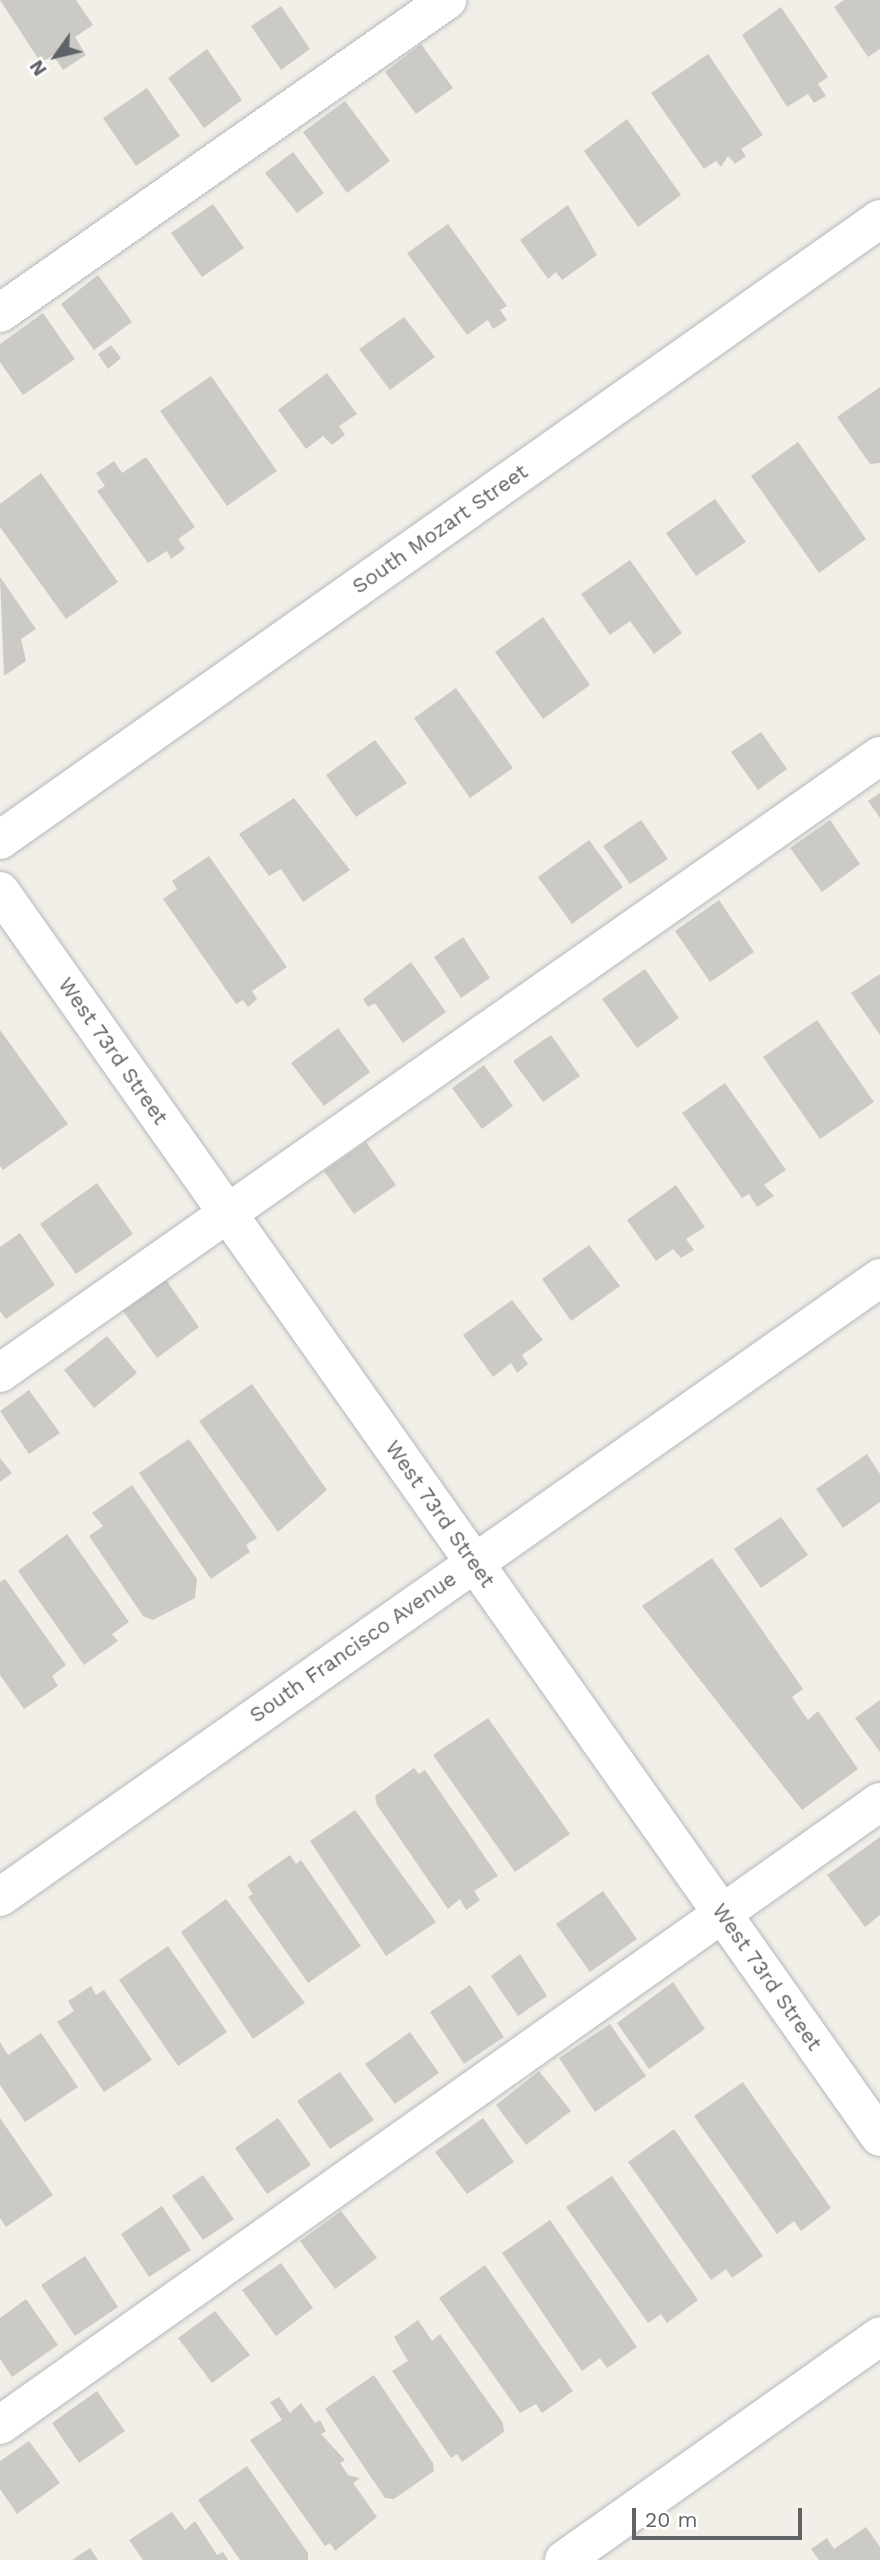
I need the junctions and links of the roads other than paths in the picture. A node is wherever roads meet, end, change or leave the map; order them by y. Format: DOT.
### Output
graph roads {
  1 [pos="447,0"];
  2 [pos="880,219"];
  3 [pos="0,313"];
  4 [pos="880,756"];
  5 [pos="0,841"];
  6 [pos="0,891"];
  7 [pos="228,1214"];
  8 [pos="880,1278"];
  9 [pos="0,1373"];
  10 [pos="474,1562"];
  11 [pos="880,1802"];
  12 [pos="0,1897"];
  13 [pos="723,1914"];
  14 [pos="880,2137"];
  15 [pos="880,2336"];
  16 [pos="0,2425"];
  17 [pos="564,2560"];
  1 -- 3 [label="street"];
  2 -- 5 [label="street, South Mozart Street"];
  4 -- 7 [label="street"];
  6 -- 7 [label="street, West 73rd Street"];
  7 -- 9 [label="street"];
  7 -- 10 [label="street, West 73rd Street"];
  8 -- 10 [label="street, South Francisco Avenue"];
  10 -- 12 [label="street, South Francisco Avenue"];
  10 -- 13 [label="street, West 73rd Street"];
  11 -- 13 [label="street"];
  13 -- 14 [label="street, West 73rd Street"];
  13 -- 16 [label="street"];
  15 -- 17 [label="street"];
}
